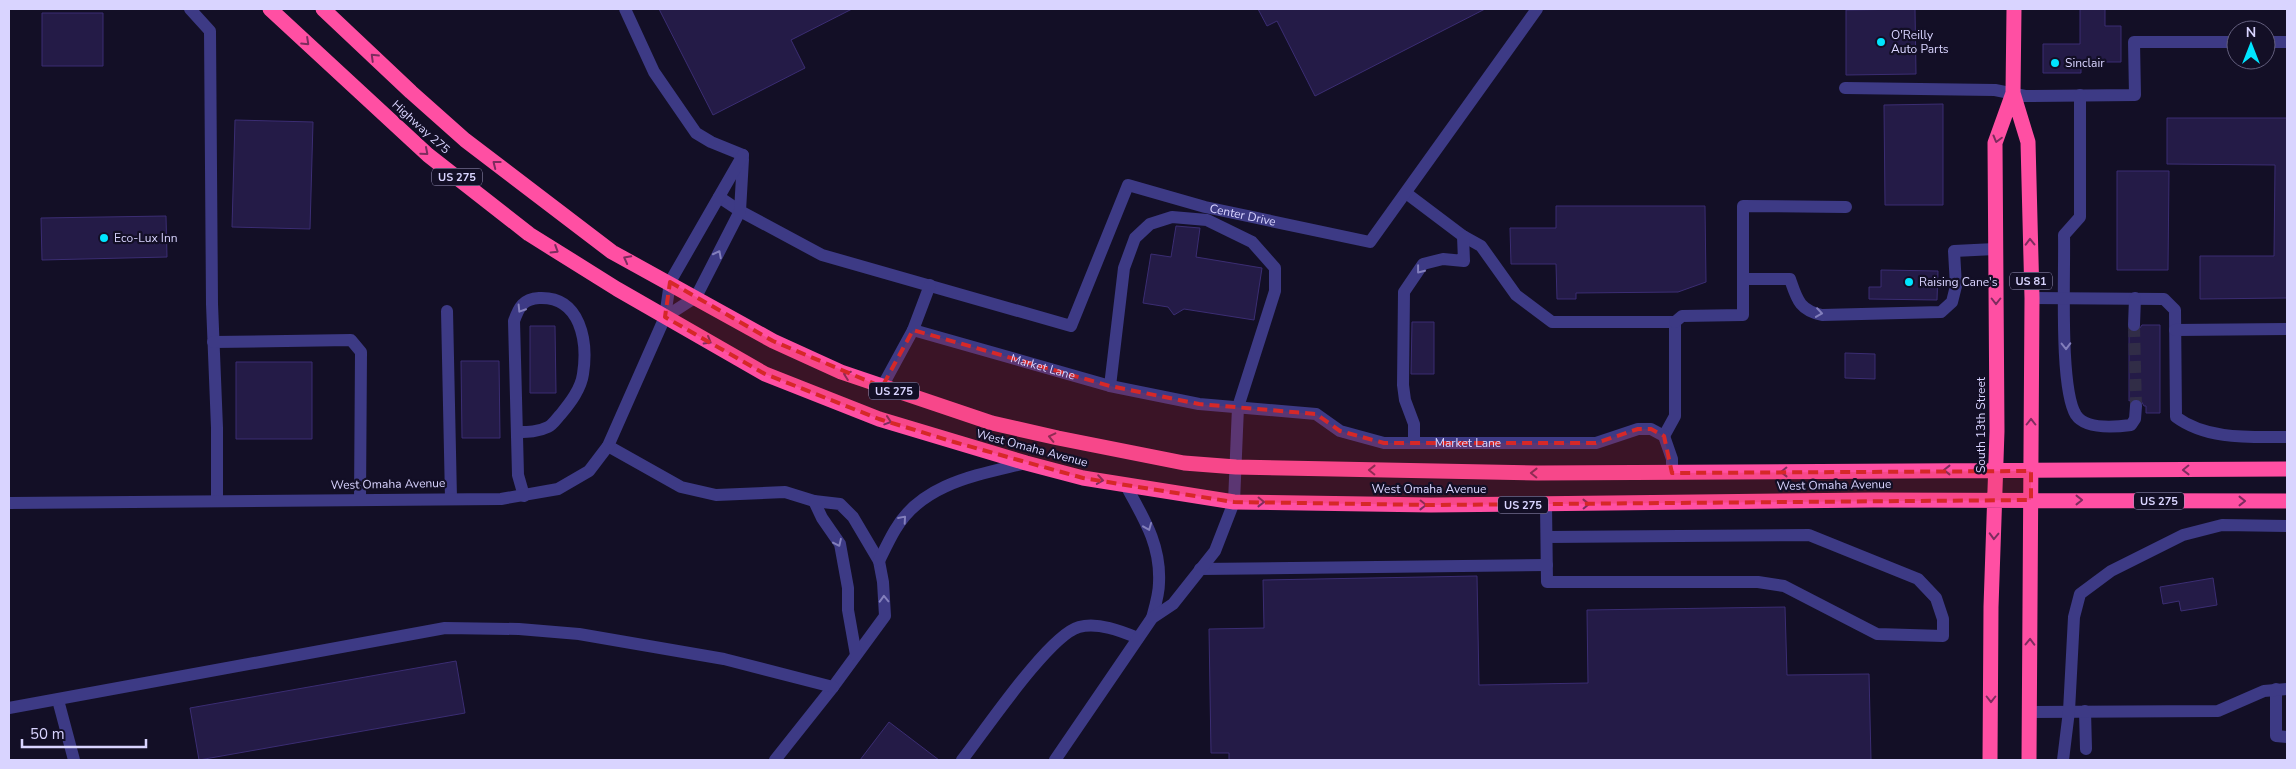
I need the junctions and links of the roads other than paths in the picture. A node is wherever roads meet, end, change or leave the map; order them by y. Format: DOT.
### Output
graph roads {
  1 [pos="190,9"];
  2 [pos="270,9"];
  3 [pos="323,9"];
  4 [pos="625,9"];
  5 [pos="1537,9"];
  6 [pos="2014,9"];
  7 [pos="2226,42"];
  8 [pos="1845,88"];
  9 [pos="2013,93"];
  10 [pos="2080,95"];
  11 [pos="743,155"];
  12 [pos="1406,193"];
  13 [pos="719,197"];
  14 [pos="1846,207"];
  15 [pos="740,211"];
  16 [pos="1464,236"];
  17 [pos="1995,249"];
  18 [pos="1743,279"];
  19 [pos="670,282"];
  20 [pos="930,286"];
  21 [pos="696,297"];
  22 [pos="2032,298"];
  23 [pos="2065,298"];
  24 [pos="2135,298"];
  25 [pos="447,311"];
  26 [pos="665,317"];
  27 [pos="1675,322"];
  28 [pos="2134,325"];
  29 [pos="913,330"];
  30 [pos="2175,330"];
  31 [pos="2287,330"];
  32 [pos="214,342"];
  33 [pos="1110,386"];
  34 [pos="882,387"];
  35 [pos="2136,406"];
  36 [pos="1238,407"];
  37 [pos="518,432"];
  38 [pos="1664,436"];
  39 [pos="2287,437"];
  40 [pos="1414,443"];
  41 [pos="608,446"];
  42 [pos="1026,463"];
  43 [pos="1236,467"];
  44 [pos="2287,469"];
  45 [pos="1996,470"];
  46 [pos="2031,471"];
  47 [pos="1672,473"];
  48 [pos="1125,484"];
  49 [pos="524,496"];
  50 [pos="451,499"];
  51 [pos="360,500"];
  52 [pos="1996,500"];
  53 [pos="2030,500"];
  54 [pos="217,501"];
  55 [pos="814,501"];
  56 [pos="1234,502"];
  57 [pos="2287,502"];
  58 [pos="9,503"];
  59 [pos="1546,505"];
  60 [pos="2287,526"];
  61 [pos="1547,537"];
  62 [pos="879,561"];
  63 [pos="1547,565"];
  64 [pos="1200,569"];
  65 [pos="1152,618"];
  66 [pos="1138,638"];
  67 [pos="856,655"];
  68 [pos="833,687"];
  69 [pos="2281,689"];
  70 [pos="58,700"];
  71 [pos="9,708"];
  72 [pos="2069,711"];
  73 [pos="2085,711"];
  74 [pos="2029,712"];
  75 [pos="2287,736"];
  76 [pos="2086,749"];
  77 [pos="74,760"];
  78 [pos="775,760"];
  79 [pos="962,760"];
  80 [pos="1055,760"];
  81 [pos="1990,760"];
  82 [pos="2029,760"];
  83 [pos="2063,760"];
  1 -- 32 [label="street"];
  2 -- 26 [label="highway, Highway 275 / US 275, one-way"];
  19 -- 3 [label="highway, Highway 275 / US 275, one-way"];
  4 -- 11 [label="street"];
  5 -- 12 [label="street, Center Drive"];
  6 -- 9 [label="highway, South 13th Street / US 81"];
  7 -- 10 [label="street"];
  8 -- 9 [label="street"];
  9 -- 10 [label="street"];
  9 -- 17 [label="highway, South 13th Street / US 81, one-way"];
  22 -- 9 [label="highway, South 13th Street / US 81, one-way"];
  10 -- 23 [label="street"];
  11 -- 13 [label="street"];
  11 -- 15 [label="street"];
  12 -- 16 [label="street"];
  12 -- 20 [label="street, Center Drive"];
  13 -- 15 [label="street"];
  13 -- 19 [label="street"];
  14 -- 18 [label="street"];
  15 -- 20 [label="street"];
  21 -- 15 [label="street, one-way"];
  16 -- 27 [label="street"];
  16 -- 40 [label="street, one-way"];
  18 -- 17 [label="street, one-way"];
  17 -- 45 [label="highway, South 13th Street / US 81, one-way"];
  18 -- 27 [label="street"];
  19 -- 21 [label="highway, West Omaha Avenue / US 275"];
  19 -- 26 [label="street, West Omaha Avenue"];
  20 -- 29 [label="street"];
  21 -- 26 [label="street"];
  34 -- 21 [label="highway, West Omaha Avenue / US 275, one-way"];
  22 -- 23 [label="street"];
  46 -- 22 [label="highway, South 13th Street / US 81, one-way"];
  23 -- 24 [label="street"];
  23 -- 35 [label="street, one-way"];
  24 -- 28 [label="street"];
  24 -- 30 [label="street"];
  25 -- 50 [label="street"];
  26 -- 41 [label="street, West Omaha Avenue"];
  26 -- 42 [label="highway, West Omaha Avenue / US 275, one-way"];
  27 -- 38 [label="street"];
  29 -- 33 [label="street, Market Lane"];
  29 -- 34 [label="street"];
  30 -- 31 [label="street"];
  30 -- 39 [label="street"];
  32 -- 51 [label="street"];
  32 -- 54 [label="street"];
  33 -- 36 [label="street, Market Lane"];
  33 -- 36 [label="street"];
  43 -- 34 [label="highway, West Omaha Avenue / US 275, one-way"];
  36 -- 40 [label="street, Market Lane"];
  36 -- 43 [label="street"];
  37 -- 37 [label="street, one-way"];
  37 -- 49 [label="street"];
  38 -- 40 [label="street, Market Lane"];
  38 -- 47 [label="street"];
  41 -- 49 [label="street, West Omaha Avenue"];
  41 -- 55 [label="street"];
  42 -- 48 [label="highway, West Omaha Avenue / US 275, one-way"];
  62 -- 42 [label="street, one-way"];
  47 -- 43 [label="highway, West Omaha Avenue / US 275, one-way"];
  43 -- 56 [label="street"];
  44 -- 46 [label="highway, West Omaha Avenue / US 275, one-way"];
  45 -- 46 [label="highway, West Omaha Avenue / US 275"];
  45 -- 47 [label="highway, West Omaha Avenue / US 275, one-way"];
  45 -- 52 [label="highway, South 13th Street / US 81"];
  46 -- 53 [label="highway, South 13th Street / US 81"];
  48 -- 56 [label="highway, West Omaha Avenue / US 275"];
  48 -- 65 [label="street, one-way"];
  49 -- 50 [label="street, West Omaha Avenue"];
  50 -- 51 [label="street, West Omaha Avenue"];
  51 -- 54 [label="street, West Omaha Avenue"];
  52 -- 53 [label="highway, West Omaha Avenue / US 275"];
  59 -- 52 [label="highway, West Omaha Avenue / US 275, one-way"];
  52 -- 81 [label="highway, South 13th Street / US 81, one-way"];
  53 -- 57 [label="highway, West Omaha Avenue / US 275, one-way"];
  74 -- 53 [label="highway, South 13th Street / US 81, one-way"];
  54 -- 58 [label="street, West Omaha Avenue"];
  55 -- 62 [label="street"];
  55 -- 67 [label="street, one-way"];
  56 -- 59 [label="highway, West Omaha Avenue / US 275, one-way"];
  56 -- 64 [label="street"];
  59 -- 61 [label="street"];
  60 -- 72 [label="street"];
  61 -- 63 [label="street"];
  61 -- 63 [label="street"];
  67 -- 62 [label="street, one-way"];
  63 -- 64 [label="street"];
  64 -- 65 [label="street"];
  65 -- 66 [label="street"];
  66 -- 79 [label="street"];
  66 -- 80 [label="street"];
  67 -- 68 [label="street"];
  68 -- 70 [label="street"];
  68 -- 78 [label="street"];
  69 -- 73 [label="street"];
  69 -- 75 [label="street"];
  70 -- 71 [label="street"];
  70 -- 77 [label="street"];
  72 -- 73 [label="street"];
  72 -- 74 [label="street"];
  72 -- 83 [label="street"];
  73 -- 76 [label="street"];
  74 -- 82 [label="highway, South 13th Street / US 81"];
}
